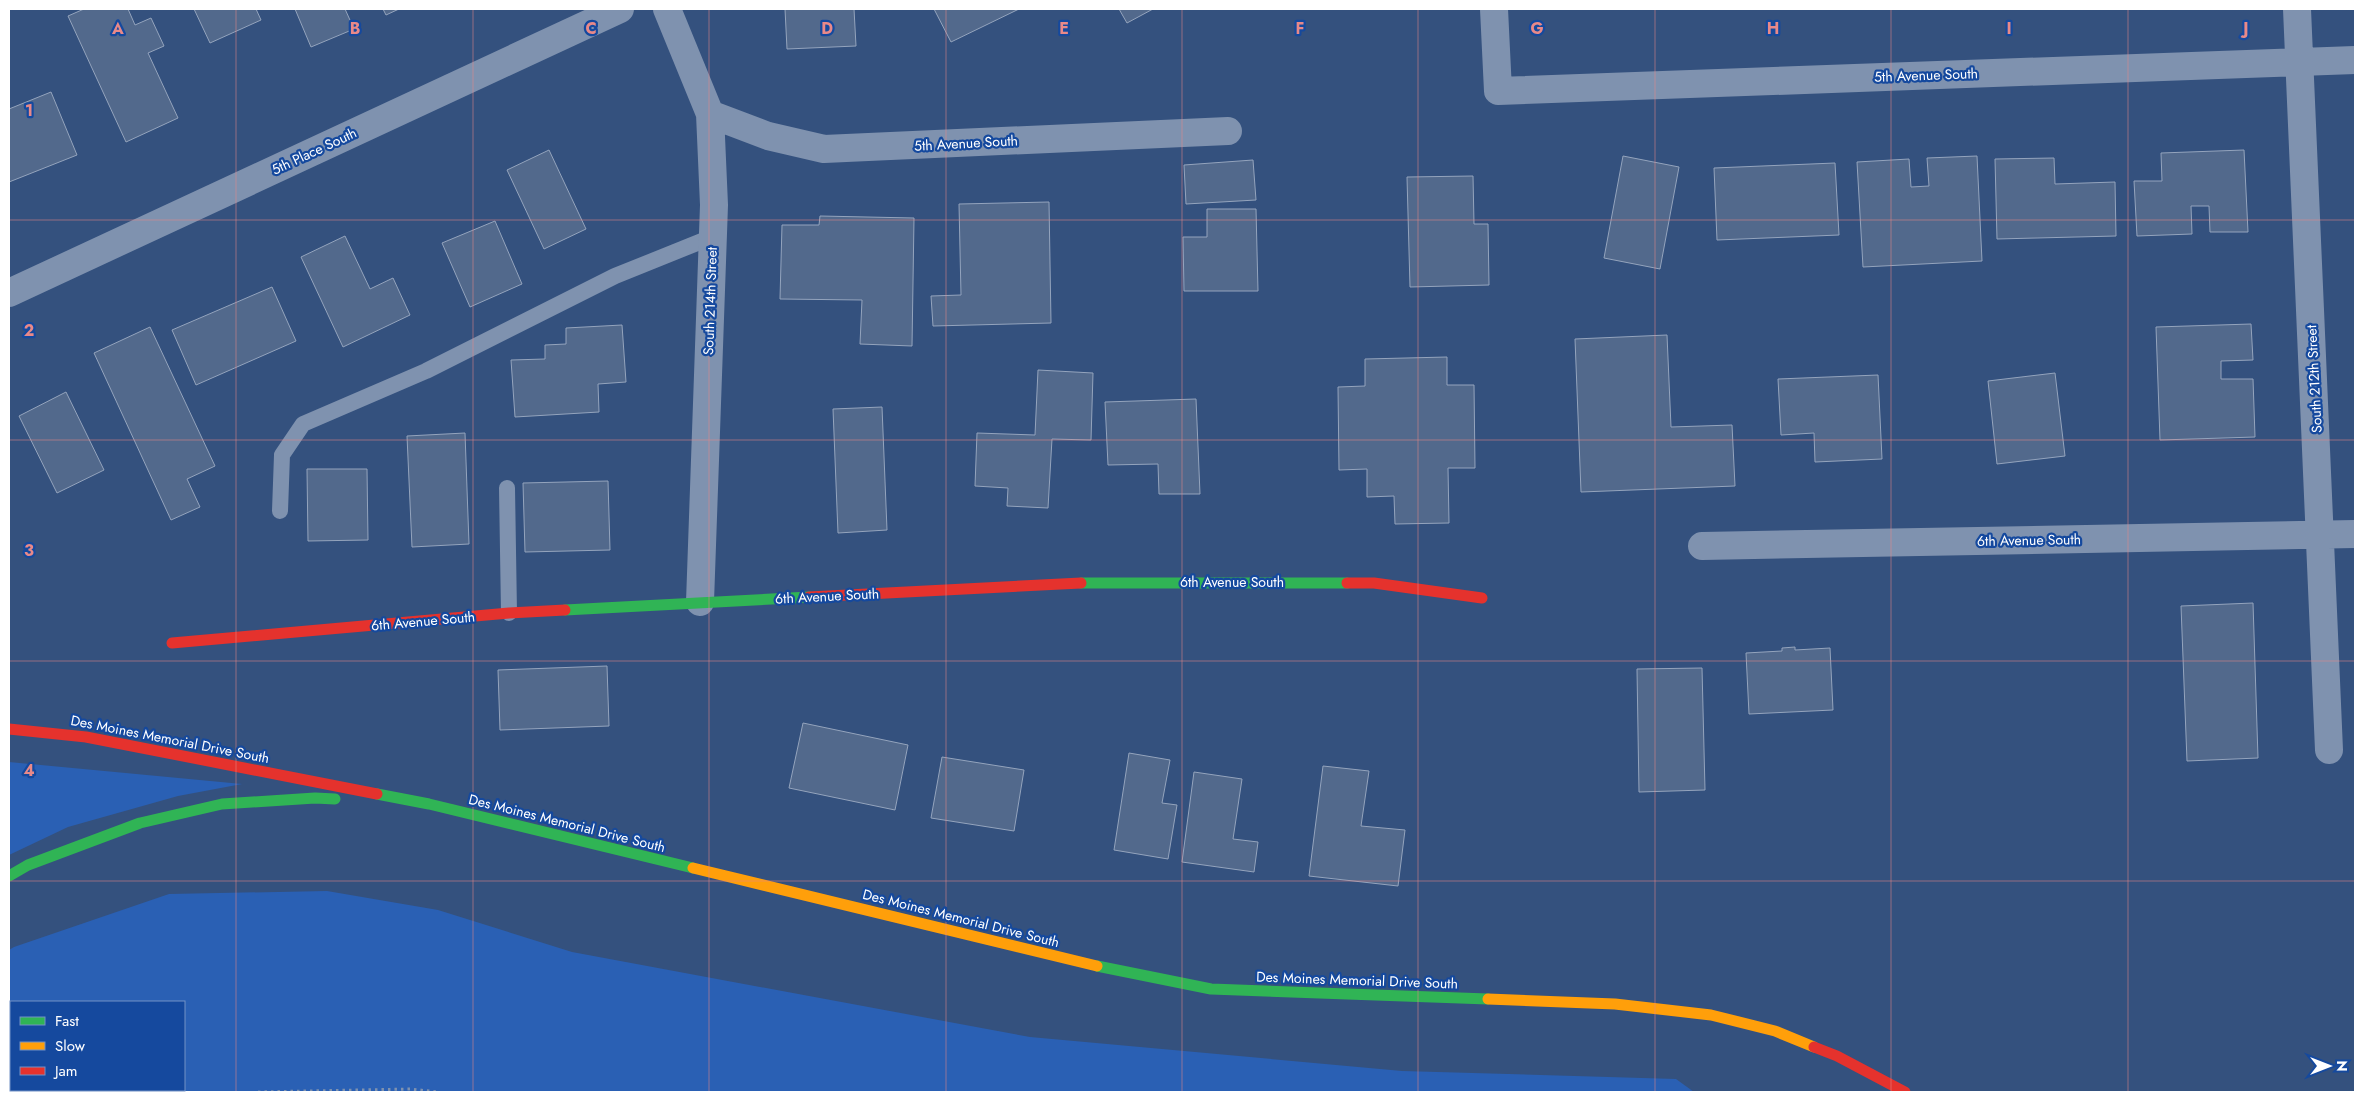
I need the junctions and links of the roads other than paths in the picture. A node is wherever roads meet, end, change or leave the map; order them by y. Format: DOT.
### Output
graph roads {
  1 [pos="620,9"];
  2 [pos="667,9"];
  3 [pos="1494,9"];
  4 [pos="2298,9"];
  5 [pos="2355,60"];
  6 [pos="2299,62"];
  7 [pos="710,114"];
  8 [pos="1228,131"];
  9 [pos="712,237"];
  10 [pos="9,293"];
  11 [pos="507,488"];
  12 [pos="280,511"];
  13 [pos="2355,534"];
  14 [pos="2321,535"];
  15 [pos="1702,546"];
  16 [pos="1482,598"];
  17 [pos="700,602"];
  18 [pos="509,613"];
  19 [pos="172,643"];
  20 [pos="9,728"];
  21 [pos="2329,750"];
  22 [pos="429,804"];
  23 [pos="9,876"];
  24 [pos="1906,1092"];
  1 -- 10 [label="street, 5th Place South"];
  2 -- 7 [label="street, South 214th Street"];
  3 -- 6 [label="street, 5th Avenue South"];
  4 -- 6 [label="street, South 212th Street"];
  5 -- 6 [label="street, 5th Avenue South"];
  6 -- 14 [label="street, South 212th Street"];
  7 -- 8 [label="street, 5th Avenue South"];
  7 -- 9 [label="street, South 214th Street"];
  9 -- 12 [label="lane"];
  9 -- 17 [label="street, South 214th Street"];
  11 -- 18 [label="lane"];
  13 -- 14 [label="street, 6th Avenue South"];
  14 -- 15 [label="street, 6th Avenue South"];
  14 -- 21 [label="street, South 212th Street"];
  16 -- 17 [label="main road, 6th Avenue South"];
  17 -- 18 [label="main road, 6th Avenue South"];
  18 -- 19 [label="main road, 6th Avenue South"];
  20 -- 22 [label="main road, Des Moines Memorial Drive South"];
  22 -- 23 [label="main road"];
  22 -- 24 [label="main road, Des Moines Memorial Drive South"];
}
